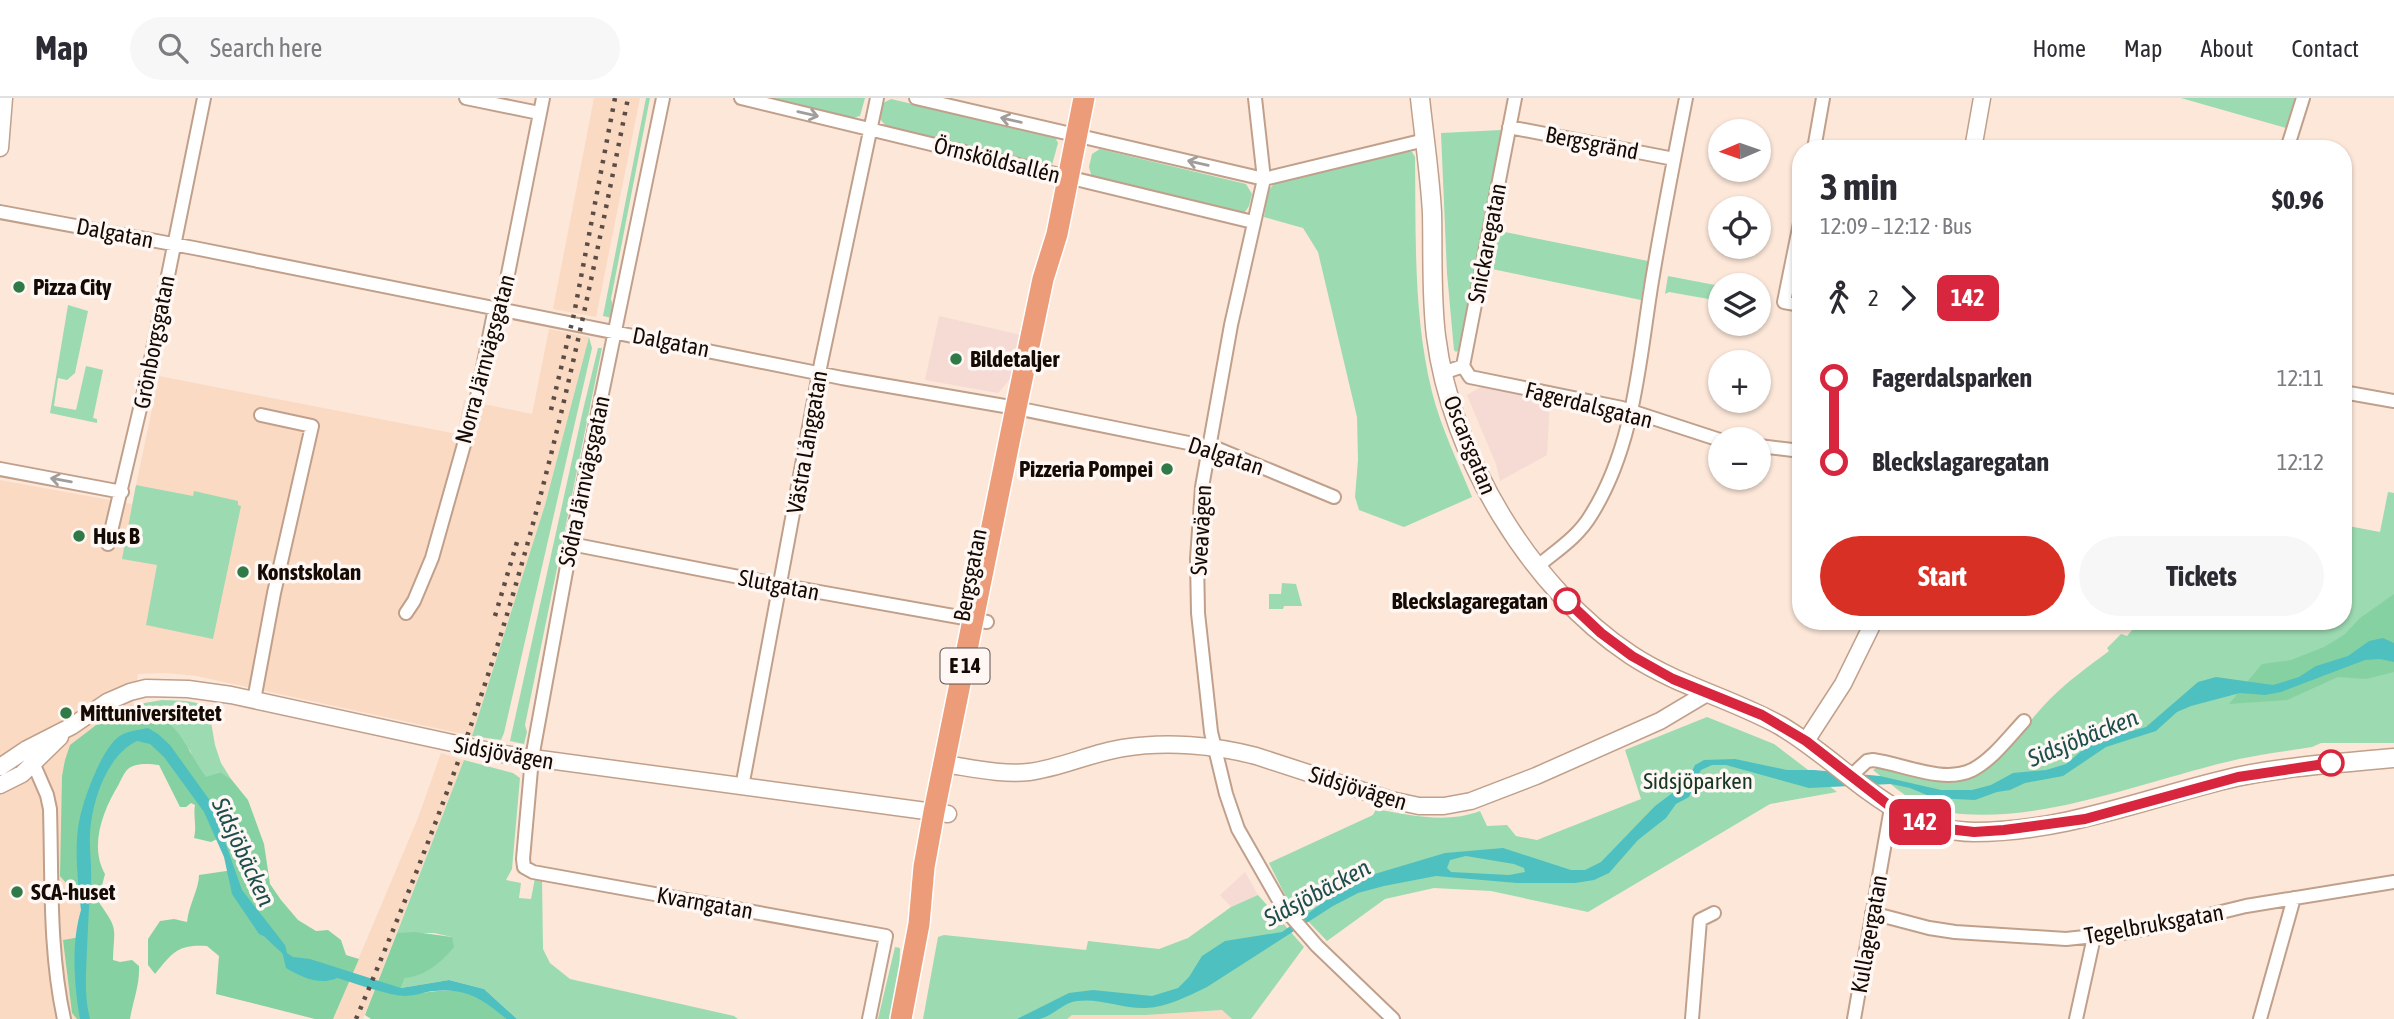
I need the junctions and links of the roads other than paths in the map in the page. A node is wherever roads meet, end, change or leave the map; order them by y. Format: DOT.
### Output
graph roads {
  1 [pos="4,98"];
  2 [pos="204,98"];
  3 [pos="466,98"];
  4 [pos="543,98"];
  5 [pos="663,98"];
  6 [pos="741,98"];
  7 [pos="877,98"];
  8 [pos="916,98"];
  9 [pos="1085,98"];
  10 [pos="1255,98"];
  11 [pos="1420,98"];
  12 [pos="1514,98"];
  13 [pos="1686,98"];
  14 [pos="1823,98"];
  15 [pos="1982,98"];
  16 [pos="2303,98"];
  17 [pos="539,113"];
  18 [pos="1509,127"];
  19 [pos="870,129"];
  20 [pos="1077,135"];
  21 [pos="1425,140"];
  22 [pos="1816,140"];
  23 [pos="1975,140"];
  24 [pos="2290,140"];
  25 [pos="0,148"];
  26 [pos="1674,159"];
  27 [pos="1070,177"];
  28 [pos="1264,179"];
  29 [pos="0,212"];
  30 [pos="1253,222"];
  31 [pos="175,244"];
  32 [pos="1792,262"];
  33 [pos="1792,303"];
  34 [pos="495,308"];
  35 [pos="615,331"];
  36 [pos="1463,366"];
  37 [pos="819,373"];
  38 [pos="1443,373"];
  39 [pos="2394,387"];
  40 [pos="2352,393"];
  41 [pos="2393,401"];
  42 [pos="1022,409"];
  43 [pos="1631,411"];
  44 [pos="261,415"];
  45 [pos="1708,436"];
  46 [pos="1208,447"];
  47 [pos="1771,447"];
  48 [pos="1792,450"];
  49 [pos="0,469"];
  50 [pos="122,492"];
  51 [pos="1334,497"];
  52 [pos="108,544"];
  53 [pos="571,544"];
  54 [pos="1538,566"];
  55 [pos="780,585"];
  56 [pos="406,613"];
  57 [pos="981,621"];
  58 [pos="1870,630"];
  59 [pos="1707,693"];
  60 [pos="254,700"];
  61 [pos="2024,720"];
  62 [pos="1806,741"];
  63 [pos="1213,749"];
  64 [pos="31,757"];
  65 [pos="532,758"];
  66 [pos="2394,758"];
  67 [pos="951,765"];
  68 [pos="0,767"];
  69 [pos="1856,772"];
  70 [pos="0,785"];
  71 [pos="742,787"];
  72 [pos="1891,807"];
  73 [pos="941,813"];
  74 [pos="524,867"];
  75 [pos="2394,881"];
  76 [pos="2294,898"];
  77 [pos="1714,913"];
  78 [pos="1872,913"];
  79 [pos="2094,937"];
  80 [pos="64,1019"];
  81 [pos="869,1019"];
  82 [pos="901,1019"];
  83 [pos="1393,1019"];
  84 [pos="1692,1019"];
  85 [pos="1854,1019"];
  86 [pos="2076,1019"];
  87 [pos="2260,1019"];
  1 -- 25 [label="street"];
  2 -- 31 [label="street, Grönborgsgatan"];
  3 -- 17 [label="street"];
  4 -- 17 [label="street, Norra Järnvägsgatan"];
  5 -- 35 [label="street, Södra Järnvägsgatan"];
  6 -- 19 [label="street, Örnsköldsallén, one-way"];
  7 -- 19 [label="street, Västra Långgatan"];
  20 -- 8 [label="street, Örnsköldsallén, one-way"];
  9 -- 20 [label="highway, Bergsgatan / E 14"];
  10 -- 28 [label="street, Sveavägen"];
  11 -- 21 [label="main road, Oscarsgatan"];
  12 -- 18 [label="street, Snickaregatan"];
  13 -- 26 [label="street"];
  14 -- 22 [label="street"];
  15 -- 23 [label="street"];
  16 -- 24 [label="street"];
  17 -- 34 [label="street, Norra Järnvägsgatan"];
  18 -- 26 [label="street, Bergsgränd"];
  18 -- 36 [label="street, Snickaregatan"];
  19 -- 27 [label="street, Örnsköldsallén"];
  19 -- 37 [label="street, Västra Långgatan"];
  20 -- 27 [label="highway, Bergsgatan / E 14"];
  28 -- 20 [label="street, Örnsköldsallén, one-way"];
  21 -- 28 [label="street, Örnsköldsallén"];
  21 -- 38 [label="main road, Oscarsgatan"];
  26 -- 43 [label="street"];
  27 -- 30 [label="street, Örnsköldsallén"];
  27 -- 42 [label="highway, Bergsgatan / E 14"];
  28 -- 30 [label="street, Sveavägen"];
  29 -- 31 [label="street, Dalgatan"];
  30 -- 46 [label="street, Sveavägen"];
  31 -- 34 [label="street, Dalgatan"];
  31 -- 50 [label="street, Grönborgsgatan"];
  32 -- 33 [label="street"];
  34 -- 35 [label="street, Dalgatan"];
  34 -- 56 [label="street, Norra Järnvägsgatan"];
  35 -- 37 [label="street, Dalgatan"];
  35 -- 53 [label="street, Södra Järnvägsgatan"];
  36 -- 38 [label="street"];
  36 -- 43 [label="street, Fagerdalsgatan"];
  37 -- 42 [label="street, Dalgatan"];
  37 -- 55 [label="street, Västra Långgatan"];
  38 -- 54 [label="main road, Oscarsgatan"];
  39 -- 41 [label="street"];
  40 -- 41 [label="street"];
  42 -- 46 [label="street, Dalgatan"];
  42 -- 57 [label="highway, Bergsgatan / E 14"];
  43 -- 45 [label="street, Fagerdalsgatan"];
  43 -- 54 [label="street"];
  44 -- 60 [label="street"];
  46 -- 51 [label="street, Dalgatan"];
  46 -- 63 [label="street, Sveavägen"];
  47 -- 48 [label="street"];
  50 -- 49 [label="street, one-way"];
  50 -- 52 [label="street, Grönborgsgatan"];
  53 -- 55 [label="street, Slutgatan"];
  53 -- 65 [label="street, Södra Järnvägsgatan"];
  54 -- 59 [label="main road, Oscarsgatan"];
  55 -- 57 [label="street, Slutgatan"];
  55 -- 71 [label="street, Västra Långgatan"];
  57 -- 67 [label="highway, Bergsgatan / E 14"];
  58 -- 62 [label="street"];
  59 -- 62 [label="main road"];
  59 -- 63 [label="street, Sidsjövägen"];
  60 -- 64 [label="street, Sidsjövägen"];
  60 -- 65 [label="street, Sidsjövägen"];
  61 -- 69 [label="street"];
  62 -- 69 [label="main road"];
  63 -- 67 [label="street, Sidsjövägen"];
  63 -- 83 [label="street, Sveavägen"];
  64 -- 68 [label="street, Sidsjövägen"];
  64 -- 70 [label="street, Sidsjövägen"];
  64 -- 80 [label="street"];
  65 -- 71 [label="street, Sidsjövägen"];
  65 -- 74 [label="street, Södra Järnvägsgatan"];
  66 -- 72 [label="main road"];
  67 -- 73 [label="highway, Bergsgatan / E 14"];
  69 -- 72 [label="main road"];
  71 -- 73 [label="street, Sidsjövägen"];
  72 -- 78 [label="street, Kullagergatan"];
  73 -- 82 [label="highway, Bergsgatan / E 14"];
  74 -- 81 [label="street, Kvarngatan"];
  75 -- 76 [label="street, Tegelbruksgatan"];
  76 -- 79 [label="street, Tegelbruksgatan"];
  76 -- 87 [label="street"];
  77 -- 84 [label="street"];
  78 -- 79 [label="street, Tegelbruksgatan"];
  78 -- 85 [label="street, Kullagergatan"];
  79 -- 86 [label="street"];
}
